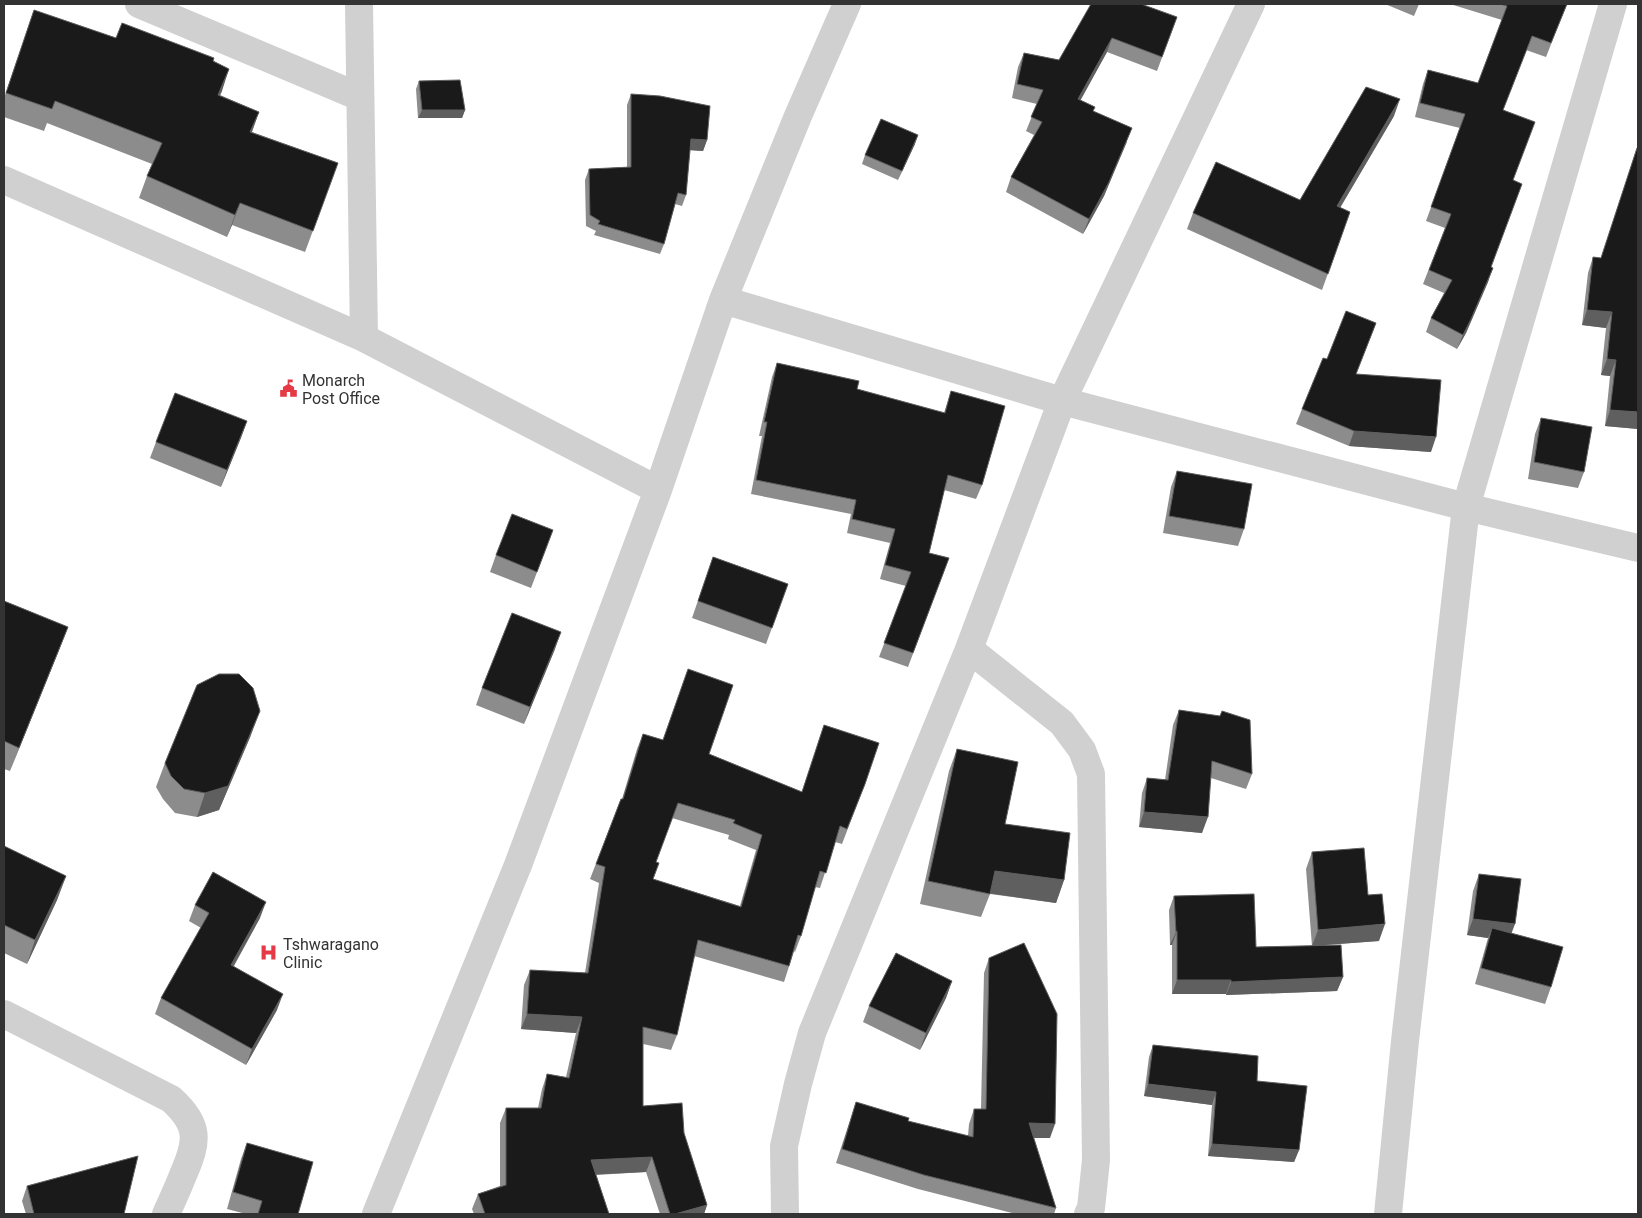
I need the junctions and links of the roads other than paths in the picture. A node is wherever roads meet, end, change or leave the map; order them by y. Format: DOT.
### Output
graph roads {
  1 [pos="139,4"];
  2 [pos="358,4"];
  3 [pos="847,4"];
  4 [pos="1251,4"];
  5 [pos="1613,4"];
  6 [pos="360,97"];
  7 [pos="4,180"];
  8 [pos="724,300"];
  9 [pos="364,338"];
  10 [pos="1062,401"];
  11 [pos="658,490"];
  12 [pos="1466,506"];
  13 [pos="1638,548"];
  14 [pos="969,648"];
  15 [pos="4,1014"];
  16 [pos="378,1213"];
  17 [pos="166,1214"];
  18 [pos="785,1214"];
  19 [pos="1088,1214"];
  20 [pos="1388,1214"];
  1 -- 6 [label="street"];
  2 -- 6 [label="street"];
  3 -- 8 [label="street"];
  4 -- 10 [label="street"];
  5 -- 12 [label="street"];
  6 -- 9 [label="street"];
  7 -- 9 [label="street"];
  8 -- 10 [label="street"];
  8 -- 11 [label="street"];
  9 -- 11 [label="street"];
  10 -- 12 [label="street"];
  10 -- 14 [label="street"];
  11 -- 16 [label="street"];
  12 -- 13 [label="street"];
  12 -- 20 [label="street"];
  14 -- 18 [label="street"];
  14 -- 19 [label="street"];
  15 -- 17 [label="street"];
}
